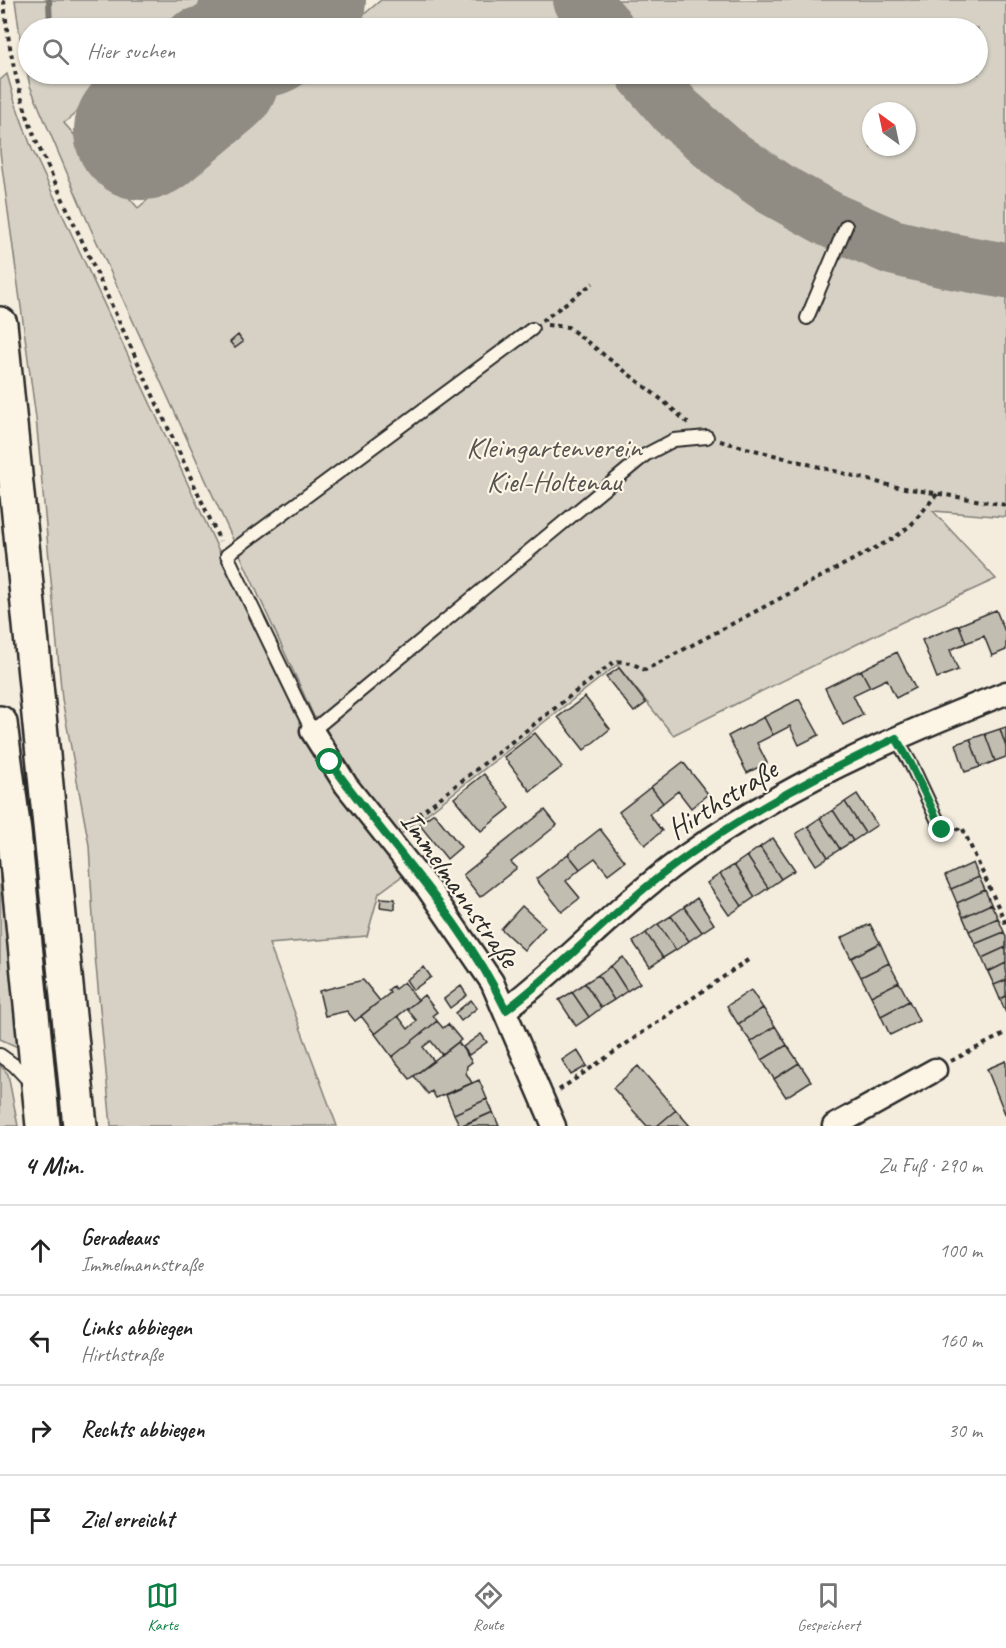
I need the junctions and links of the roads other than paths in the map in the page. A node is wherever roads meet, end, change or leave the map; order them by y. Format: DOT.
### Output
graph roads {
  1 [pos="846,226"];
  2 [pos="807,318"];
  3 [pos="0,324"];
  4 [pos="532,329"];
  5 [pos="707,437"];
  6 [pos="1006,693"];
  7 [pos="0,723"];
  8 [pos="312,731"];
  9 [pos="896,738"];
  10 [pos="942,830"];
  11 [pos="506,1010"];
  12 [pos="0,1055"];
  13 [pos="935,1070"];
  14 [pos="40,1093"];
  15 [pos="42,1126"];
  16 [pos="80,1126"];
  17 [pos="554,1126"];
  18 [pos="834,1126"];
  1 -- 2 [label="lane"];
  3 -- 16 [label="highway"];
  4 -- 8 [label="lane"];
  5 -- 8 [label="lane"];
  6 -- 9 [label="street, Hirthstraße"];
  7 -- 14 [label="highway"];
  8 -- 11 [label="street, Immelmannstraße"];
  9 -- 10 [label="lane"];
  9 -- 11 [label="street, Hirthstraße"];
  11 -- 17 [label="street, Immelmannstraße"];
  12 -- 14 [label="lane"];
  13 -- 18 [label="street"];
  14 -- 15 [label="highway"];
}
